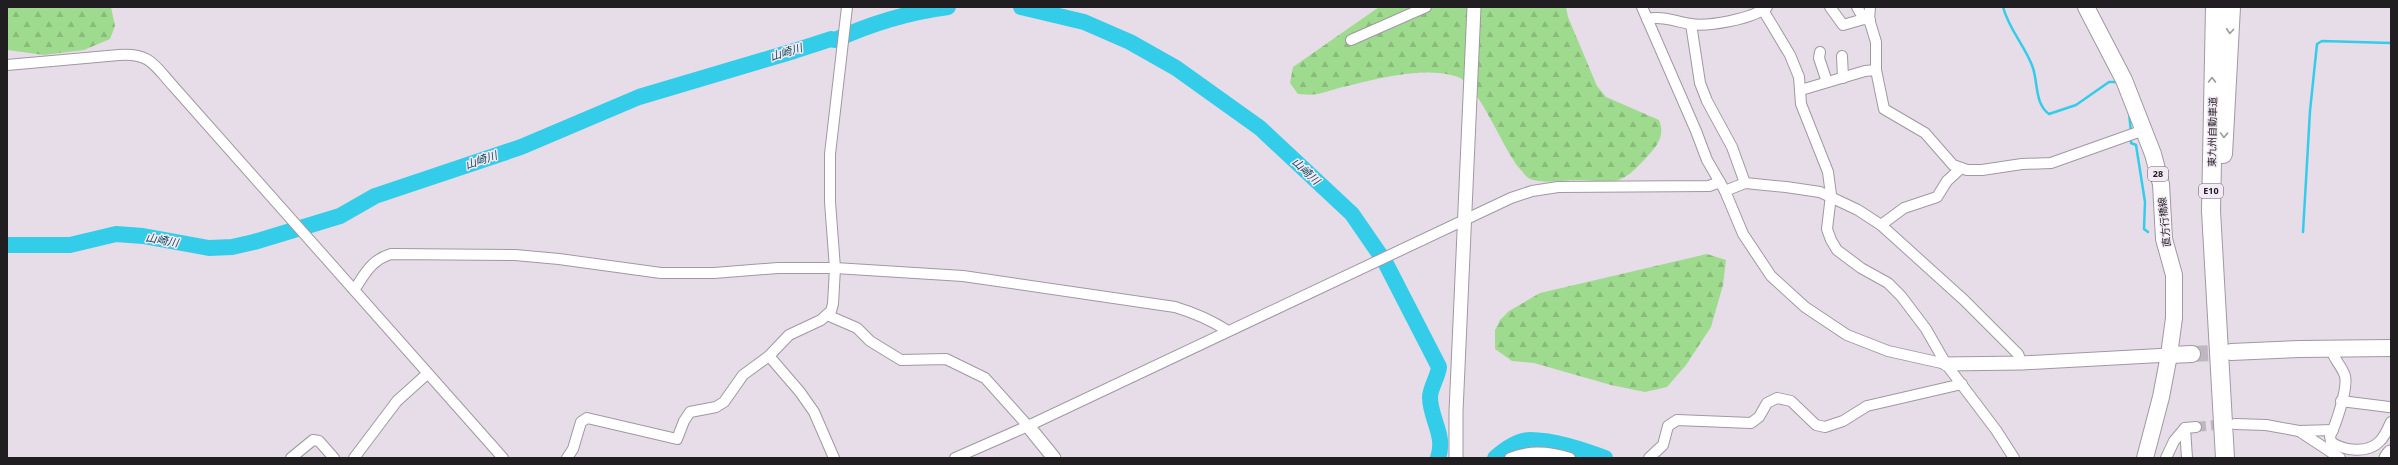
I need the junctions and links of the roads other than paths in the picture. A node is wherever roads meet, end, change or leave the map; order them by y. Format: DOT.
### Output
graph roads {
  1 [pos="847,7"];
  2 [pos="1426,7"];
  3 [pos="1474,7"];
  4 [pos="1642,7"];
  5 [pos="1830,7"];
  6 [pos="1857,7"];
  7 [pos="1870,7"];
  8 [pos="2086,7"];
  9 [pos="2215,7"];
  10 [pos="2231,7"];
  11 [pos="1765,8"];
  12 [pos="1647,19"];
  13 [pos="1867,19"];
  14 [pos="1691,24"];
  15 [pos="1351,40"];
  16 [pos="1820,52"];
  17 [pos="1842,56"];
  18 [pos="7,65"];
  19 [pos="1876,70"];
  20 [pos="1843,78"];
  21 [pos="1827,82"];
  22 [pos="1801,90"];
  23 [pos="2144,130"];
  24 [pos="1960,169"];
  25 [pos="1720,182"];
  26 [pos="1745,183"];
  27 [pos="1726,191"];
  28 [pos="1831,195"];
  29 [pos="1464,220"];
  30 [pos="1881,225"];
  31 [pos="835,268"];
  32 [pos="354,290"];
  33 [pos="827,315"];
  34 [pos="2218,328"];
  35 [pos="1228,331"];
  36 [pos="2331,348"];
  37 [pos="2391,348"];
  38 [pos="2231,352"];
  39 [pos="2192,354"];
  40 [pos="2169,355"];
  41 [pos="769,356"];
  42 [pos="2022,363"];
  43 [pos="1946,364"];
  44 [pos="427,374"];
  45 [pos="1962,384"];
  46 [pos="2341,401"];
  47 [pos="2389,407"];
  48 [pos="2391,422"];
  49 [pos="2236,424"];
  50 [pos="1028,426"];
  51 [pos="2196,427"];
  52 [pos="2185,428"];
  53 [pos="2333,430"];
  54 [pos="2299,431"];
  55 [pos="2391,454"];
  56 [pos="501,457"];
  57 [pos="291,458"];
  58 [pos="334,458"];
  59 [pos="354,458"];
  60 [pos="567,458"];
  61 [pos="834,458"];
  62 [pos="955,458"];
  63 [pos="1054,458"];
  64 [pos="1456,458"];
  65 [pos="1510,458"];
  66 [pos="1570,458"];
  67 [pos="1649,458"];
  68 [pos="2014,458"];
  69 [pos="2145,458"];
  70 [pos="2166,458"];
  71 [pos="2187,458"];
  72 [pos="2225,458"];
  73 [pos="2340,458"];
  74 [pos="2388,458"];
  1 -- 31 [label="street"];
  2 -- 15 [label="street"];
  3 -- 29 [label="street"];
  4 -- 12 [label="street"];
  5 -- 13 [label="street"];
  6 -- 13 [label="street"];
  7 -- 13 [label="street"];
  8 -- 23 [label="main road, 直方行橋線 / 28"];
  34 -- 9 [label="highway, 東九州自動車道 / E10, one-way"];
  10 -- 34 [label="highway, 東九州自動車道 / E10, one-way"];
  11 -- 14 [label="street"];
  11 -- 22 [label="street"];
  12 -- 14 [label="street"];
  12 -- 25 [label="street"];
  13 -- 19 [label="street"];
  14 -- 26 [label="street"];
  16 -- 21 [label="street"];
  17 -- 20 [label="street"];
  18 -- 32 [label="street"];
  19 -- 20 [label="street"];
  19 -- 24 [label="street"];
  20 -- 21 [label="street"];
  21 -- 22 [label="street"];
  22 -- 28 [label="street"];
  23 -- 24 [label="street"];
  23 -- 40 [label="main road, 直方行橋線 / 28"];
  24 -- 30 [label="street"];
  25 -- 27 [label="street"];
  25 -- 29 [label="street"];
  26 -- 27 [label="street"];
  26 -- 28 [label="street"];
  27 -- 43 [label="street"];
  28 -- 30 [label="street"];
  28 -- 43 [label="street"];
  29 -- 35 [label="street"];
  29 -- 64 [label="street"];
  30 -- 42 [label="street"];
  31 -- 32 [label="street"];
  31 -- 33 [label="street"];
  31 -- 35 [label="street"];
  32 -- 44 [label="street"];
  33 -- 41 [label="street"];
  33 -- 50 [label="street"];
  34 -- 72 [label="highway, 東九州自動車道 / E10"];
  35 -- 50 [label="street"];
  36 -- 37 [label="main road"];
  36 -- 38 [label="main road"];
  36 -- 46 [label="street"];
  39 -- 40 [label="main road"];
  40 -- 42 [label="street"];
  40 -- 69 [label="main road, 直方行橋線 / 28"];
  41 -- 60 [label="street"];
  41 -- 61 [label="street"];
  42 -- 43 [label="street"];
  43 -- 45 [label="street"];
  44 -- 56 [label="street"];
  44 -- 59 [label="street"];
  45 -- 67 [label="street"];
  45 -- 68 [label="street"];
  46 -- 47 [label="street"];
  46 -- 53 [label="street"];
  48 -- 53 [label="street"];
  49 -- 54 [label="street"];
  50 -- 62 [label="street"];
  50 -- 63 [label="street"];
  51 -- 52 [label="street"];
  52 -- 70 [label="street"];
  52 -- 71 [label="street"];
  53 -- 54 [label="street"];
  54 -- 73 [label="street"];
  55 -- 74 [label="highway"];
  57 -- 58 [label="street"];
  65 -- 66 [label="street"];
}
